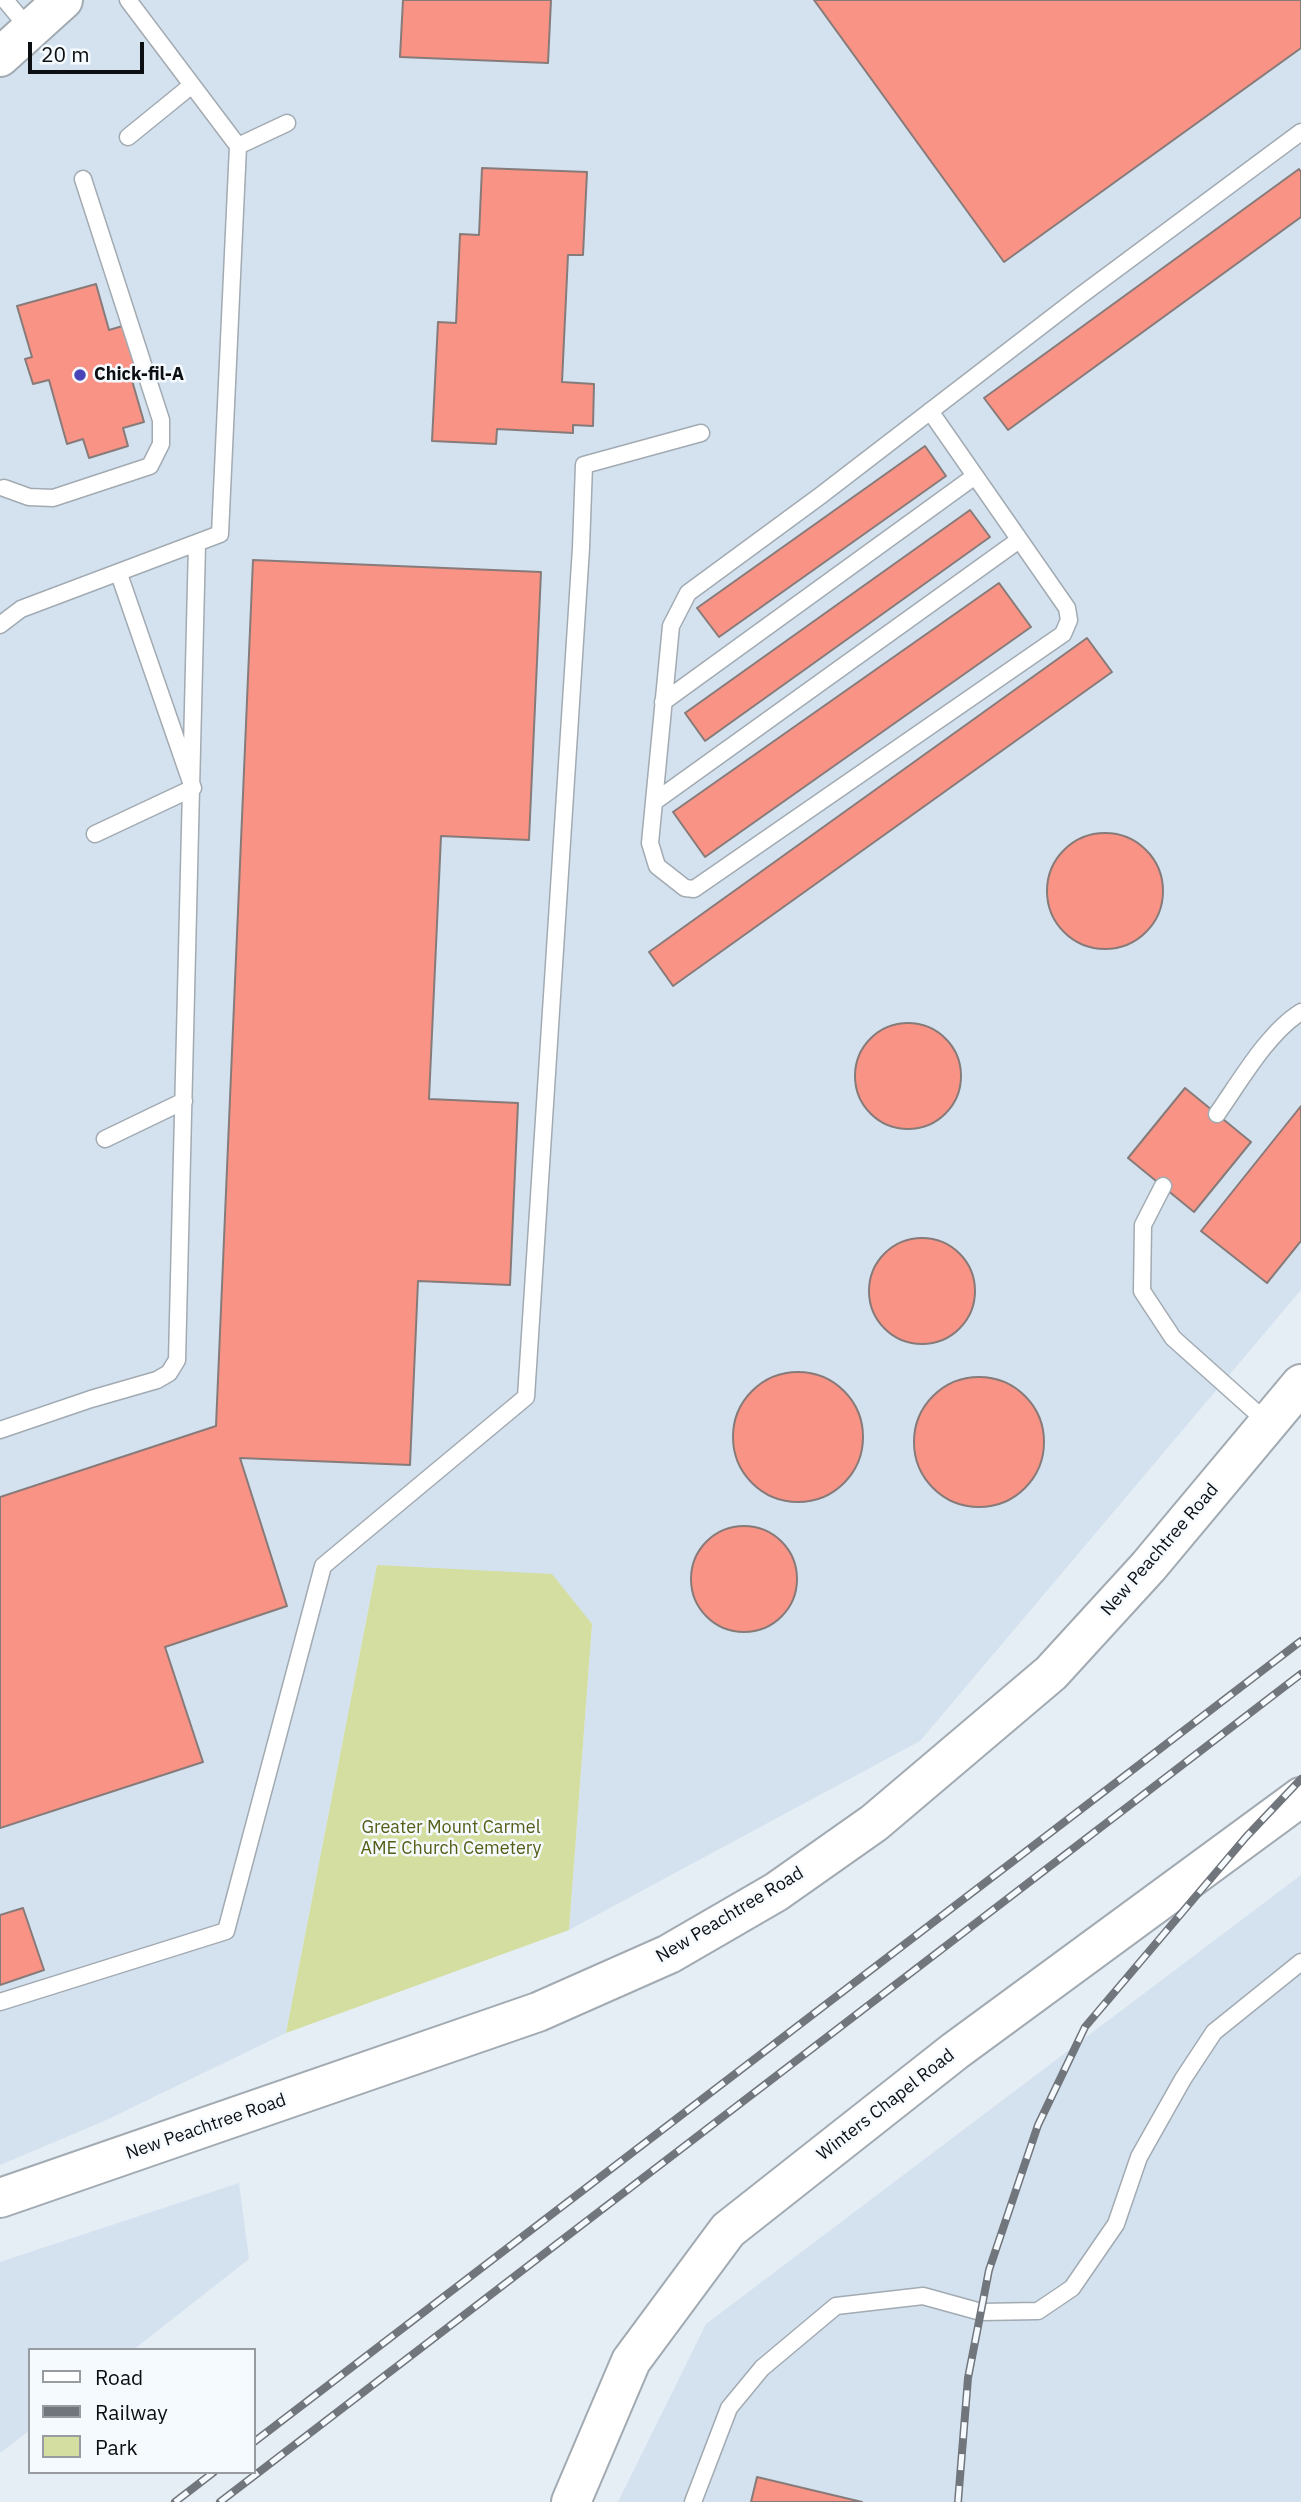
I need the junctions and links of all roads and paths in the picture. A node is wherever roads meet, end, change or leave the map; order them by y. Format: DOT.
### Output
graph roads {
  1 [pos="5,0"];
  2 [pos="63,0"];
  3 [pos="128,0"];
  4 [pos="30,30"];
  5 [pos="0,57"];
  6 [pos="192,85"];
  7 [pos="287,123"];
  8 [pos="1301,132"];
  9 [pos="128,138"];
  10 [pos="239,146"];
  11 [pos="83,179"];
  12 [pos="930,411"];
  13 [pos="701,433"];
  14 [pos="975,476"];
  15 [pos="4,488"];
  16 [pos="1020,540"];
  17 [pos="197,544"];
  18 [pos="118,574"];
  19 [pos="0,625"];
  20 [pos="663,702"];
  21 [pos="193,788"];
  22 [pos="654,802"];
  23 [pos="95,834"];
  24 [pos="1297,1014"];
  25 [pos="184,1101"];
  26 [pos="1217,1114"];
  27 [pos="105,1139"];
  28 [pos="1163,1186"];
  29 [pos="1301,1384"];
  30 [pos="1268,1423"];
  31 [pos="0,1430"];
  32 [pos="1301,1797"];
  33 [pos="1301,1962"];
  34 [pos="0,2002"];
  35 [pos="0,2198"];
  36 [pos="571,2502"];
  37 [pos="693,2502"];
  1 -- 4 [label="lane"];
  2 -- 4 [label="street"];
  3 -- 6 [label="lane"];
  4 -- 5 [label="street"];
  6 -- 9 [label="lane"];
  6 -- 10 [label="lane"];
  7 -- 10 [label="lane"];
  8 -- 12 [label="lane"];
  10 -- 17 [label="lane"];
  11 -- 15 [label="lane"];
  12 -- 14 [label="lane"];
  12 -- 20 [label="lane"];
  13 -- 34 [label="lane"];
  14 -- 16 [label="lane"];
  14 -- 20 [label="lane"];
  16 -- 22 [label="lane"];
  16 -- 22 [label="lane"];
  17 -- 18 [label="lane"];
  17 -- 21 [label="lane"];
  18 -- 19 [label="lane"];
  18 -- 21 [label="lane"];
  20 -- 22 [label="lane"];
  21 -- 23 [label="lane"];
  21 -- 25 [label="lane"];
  24 -- 26 [label="lane"];
  25 -- 27 [label="lane"];
  25 -- 31 [label="lane"];
  28 -- 30 [label="lane"];
  29 -- 30 [label="street, New Peachtree Road"];
  30 -- 35 [label="street, New Peachtree Road"];
  32 -- 36 [label="street, Winters Chapel Road"];
  33 -- 37 [label="lane"];
}
